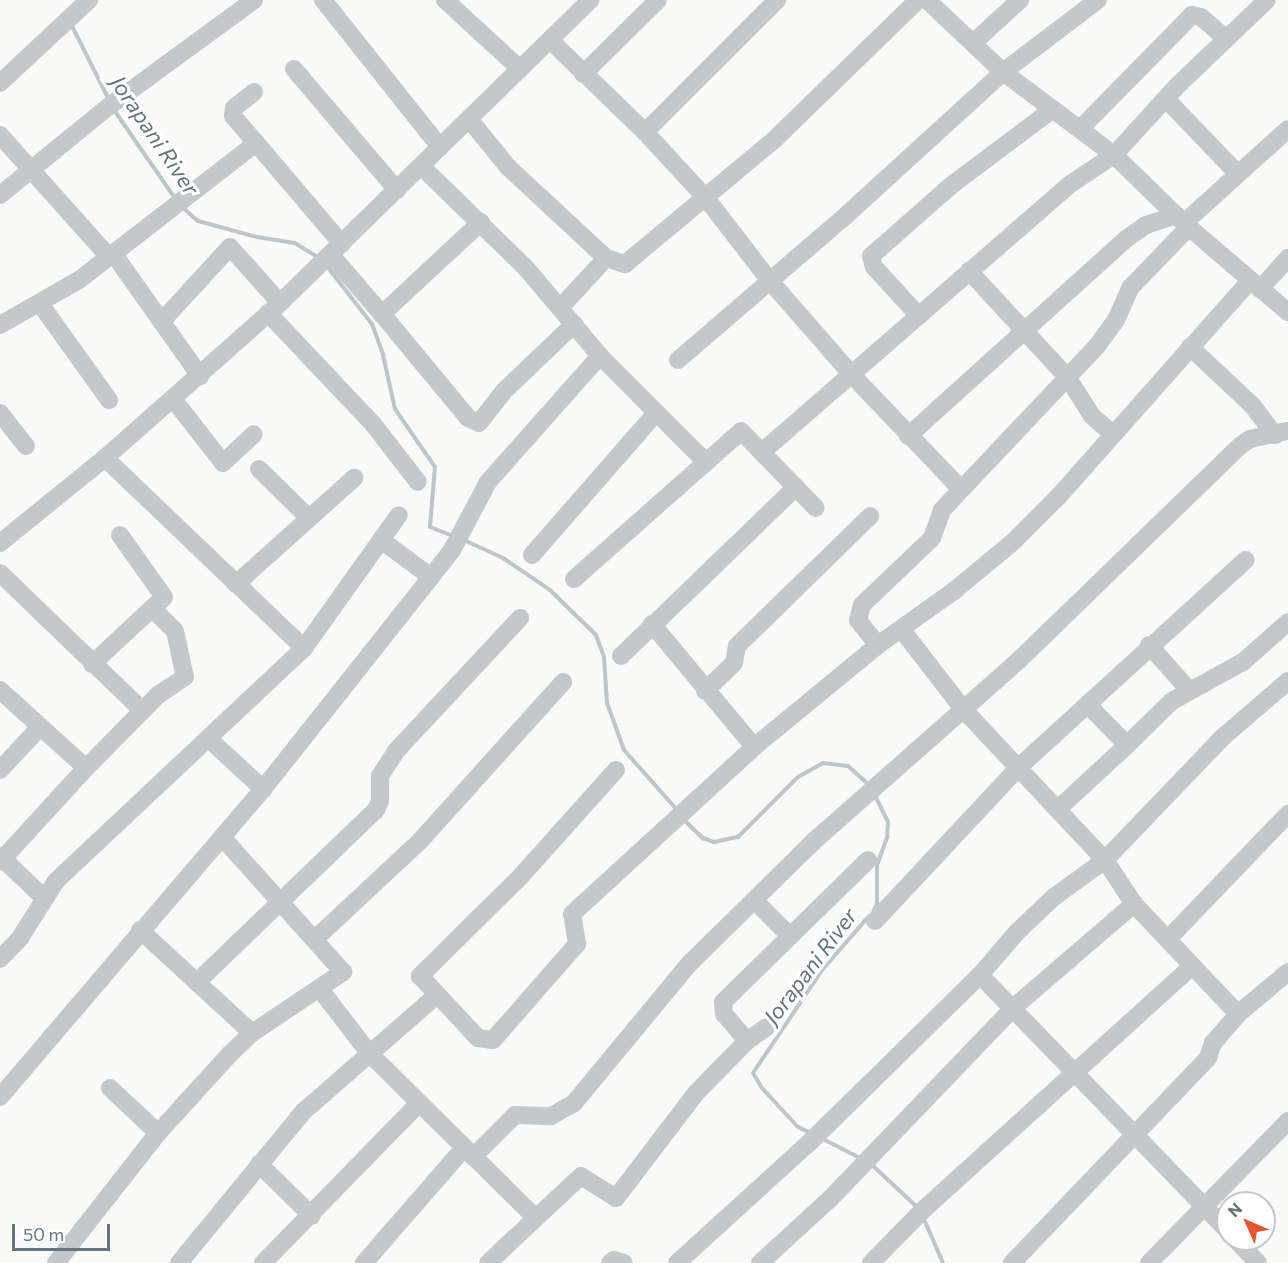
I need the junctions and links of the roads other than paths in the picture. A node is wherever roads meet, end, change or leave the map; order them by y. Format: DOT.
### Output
graph roads {
  1 [pos="89,0"];
  2 [pos="254,0"];
  3 [pos="323,0"];
  4 [pos="444,0"];
  5 [pos="591,0"];
  6 [pos="658,0"];
  7 [pos="777,0"];
  8 [pos="918,0"];
  9 [pos="927,0"];
  10 [pos="1020,0"];
  11 [pos="1098,0"];
  12 [pos="1267,0"];
  13 [pos="1226,39"];
  14 [pos="550,40"];
  15 [pos="973,43"];
  16 [pos="294,69"];
  17 [pos="520,69"];
  18 [pos="1004,72"];
  19 [pos="583,74"];
  20 [pos="0,83"];
  21 [pos="254,92"];
  22 [pos="1166,99"];
  23 [pos="1053,109"];
  24 [pos="469,119"];
  25 [pos="1080,129"];
  26 [pos="1288,129"];
  27 [pos="645,132"];
  28 [pos="0,135"];
  29 [pos="256,143"];
  30 [pos="440,147"];
  31 [pos="1114,155"];
  32 [pos="32,166"];
  33 [pos="421,166"];
  34 [pos="1238,174"];
  35 [pos="397,190"];
  36 [pos="0,195"];
  37 [pos="706,198"];
  38 [pos="481,222"];
  39 [pos="1183,222"];
  40 [pos="333,252"];
  41 [pos="111,255"];
  42 [pos="606,258"];
  43 [pos="1288,258"];
  44 [pos="969,271"];
  45 [pos="770,281"];
  46 [pos="1255,285"];
  47 [pos="41,305"];
  48 [pos="274,308"];
  49 [pos="560,308"];
  50 [pos="1288,312"];
  51 [pos="382,314"];
  52 [pos="918,316"];
  53 [pos="162,321"];
  54 [pos="574,324"];
  55 [pos="0,325"];
  56 [pos="1023,331"];
  57 [pos="1190,347"];
  58 [pos="600,356"];
  59 [pos="678,360"];
  60 [pos="851,374"];
  61 [pos="200,376"];
  62 [pos="1068,378"];
  63 [pos="173,399"];
  64 [pos="109,400"];
  65 [pos="0,413"];
  66 [pos="656,413"];
  67 [pos="1281,433"];
  68 [pos="254,434"];
  69 [pos="1113,434"];
  70 [pos="908,436"];
  71 [pos="26,446"];
  72 [pos="762,452"];
  73 [pos="105,458"];
  74 [pos="706,462"];
  75 [pos="259,469"];
  76 [pos="354,478"];
  77 [pos="418,482"];
  78 [pos="796,487"];
  79 [pos="960,488"];
  80 [pos="816,508"];
  81 [pos="399,515"];
  82 [pos="870,516"];
  83 [pos="309,518"];
  84 [pos="120,535"];
  85 [pos="381,540"];
  86 [pos="0,543"];
  87 [pos="532,555"];
  88 [pos="1246,560"];
  89 [pos="0,573"];
  90 [pos="431,577"];
  91 [pos="574,579"];
  92 [pos="236,584"];
  93 [pos="153,609"];
  94 [pos="520,618"];
  95 [pos="1288,622"];
  96 [pos="652,624"];
  97 [pos="902,630"];
  98 [pos="878,645"];
  99 [pos="1149,645"];
  100 [pos="304,648"];
  101 [pos="621,656"];
  102 [pos="92,664"];
  103 [pos="1288,681"];
  104 [pos="563,682"];
  105 [pos="0,690"];
  106 [pos="1189,690"];
  107 [pos="705,691"];
  108 [pos="1089,706"];
  109 [pos="963,709"];
  110 [pos="142,710"];
  111 [pos="40,727"];
  112 [pos="209,739"];
  113 [pos="1127,745"];
  114 [pos="754,747"];
  115 [pos="1019,767"];
  116 [pos="86,768"];
  117 [pos="0,770"];
  118 [pos="616,770"];
  119 [pos="263,789"];
  120 [pos="1058,809"];
  121 [pos="1288,814"];
  122 [pos="222,837"];
  123 [pos="1,859"];
  124 [pos="868,860"];
  125 [pos="1105,860"];
  126 [pos="43,897"];
  127 [pos="282,900"];
  128 [pos="754,900"];
  129 [pos="1134,904"];
  130 [pos="876,921"];
  131 [pos="140,930"];
  132 [pos="790,936"];
  133 [pos="1168,938"];
  134 [pos="315,939"];
  135 [pos="0,959"];
  136 [pos="1192,966"];
  137 [pos="980,975"];
  138 [pos="1285,981"];
  139 [pos="197,982"];
  140 [pos="320,989"];
  141 [pos="437,995"];
  142 [pos="1013,1008"];
  143 [pos="1238,1014"];
  144 [pos="767,1027"];
  145 [pos="252,1033"];
  146 [pos="747,1041"];
  147 [pos="369,1053"];
  148 [pos="1075,1076"];
  149 [pos="110,1088"];
  150 [pos="0,1097"];
  151 [pos="418,1104"];
  152 [pos="1285,1130"];
  153 [pos="158,1133"];
  154 [pos="1134,1135"];
  155 [pos="468,1153"];
  156 [pos="259,1164"];
  157 [pos="1204,1206"];
  158 [pos="312,1216"];
  159 [pos="534,1216"];
  160 [pos="1216,1218"];
  161 [pos="1246,1251"];
  162 [pos="57,1262"];
  163 [pos="179,1263"];
  164 [pos="263,1263"];
  165 [pos="364,1263"];
  166 [pos="488,1263"];
  167 [pos="610,1263"];
  168 [pos="624,1263"];
  169 [pos="677,1263"];
  170 [pos="760,1263"];
  171 [pos="871,1263"];
  172 [pos="1012,1263"];
  173 [pos="1149,1263"];
  174 [pos="1258,1263"];
  1 -- 20 [label="street"];
  2 -- 32 [label="street"];
  3 -- 30 [label="street"];
  4 -- 17 [label="street"];
  5 -- 14 [label="street"];
  6 -- 19 [label="street"];
  7 -- 27 [label="street"];
  8 -- 37 [label="street"];
  9 -- 15 [label="street"];
  10 -- 15 [label="street"];
  11 -- 18 [label="street"];
  12 -- 13 [label="street"];
  13 -- 22 [label="street"];
  13 -- 25 [label="street"];
  14 -- 17 [label="street"];
  14 -- 19 [label="street"];
  15 -- 18 [label="street"];
  16 -- 35 [label="street"];
  17 -- 24 [label="street"];
  18 -- 23 [label="street"];
  18 -- 45 [label="street"];
  19 -- 27 [label="street"];
  21 -- 29 [label="street"];
  22 -- 31 [label="street"];
  22 -- 34 [label="street"];
  23 -- 25 [label="street"];
  23 -- 52 [label="street"];
  24 -- 30 [label="street"];
  24 -- 42 [label="street"];
  25 -- 31 [label="street"];
  26 -- 34 [label="street"];
  27 -- 37 [label="street"];
  28 -- 32 [label="street"];
  29 -- 40 [label="street"];
  29 -- 41 [label="street"];
  30 -- 33 [label="street"];
  31 -- 39 [label="street"];
  31 -- 44 [label="street"];
  32 -- 36 [label="street"];
  32 -- 41 [label="street"];
  33 -- 35 [label="street"];
  33 -- 38 [label="street"];
  34 -- 39 [label="street"];
  35 -- 40 [label="street"];
  37 -- 42 [label="street"];
  37 -- 45 [label="street"];
  38 -- 49 [label="street"];
  38 -- 51 [label="street"];
  39 -- 46 [label="street"];
  39 -- 56 [label="street"];
  39 -- 62 [label="street"];
  40 -- 48 [label="street"];
  40 -- 51 [label="street"];
  41 -- 47 [label="street"];
  41 -- 53 [label="street"];
  42 -- 49 [label="street"];
  43 -- 46 [label="street"];
  44 -- 52 [label="street"];
  44 -- 56 [label="street"];
  45 -- 59 [label="street"];
  45 -- 60 [label="street"];
  46 -- 50 [label="street"];
  46 -- 57 [label="street"];
  47 -- 55 [label="street"];
  47 -- 64 [label="street"];
  48 -- 53 [label="street"];
  48 -- 61 [label="street"];
  48 -- 77 [label="street"];
  49 -- 54 [label="street"];
  51 -- 54 [label="street"];
  52 -- 60 [label="street"];
  53 -- 61 [label="street"];
  54 -- 58 [label="street"];
  56 -- 62 [label="street"];
  56 -- 70 [label="street"];
  57 -- 67 [label="street"];
  57 -- 69 [label="street"];
  58 -- 66 [label="street"];
  58 -- 90 [label="street"];
  60 -- 70 [label="street"];
  60 -- 72 [label="street"];
  61 -- 63 [label="street"];
  62 -- 69 [label="street"];
  62 -- 79 [label="street"];
  63 -- 68 [label="street"];
  63 -- 73 [label="street"];
  65 -- 71 [label="street"];
  66 -- 74 [label="street"];
  66 -- 87 [label="street"];
  67 -- 109 [label="street"];
  69 -- 97 [label="street"];
  70 -- 79 [label="street"];
  72 -- 74 [label="street"];
  72 -- 78 [label="street"];
  73 -- 86 [label="street"];
  73 -- 92 [label="street"];
  74 -- 91 [label="street"];
  75 -- 83 [label="street"];
  76 -- 83 [label="street"];
  78 -- 80 [label="street"];
  78 -- 96 [label="street"];
  79 -- 98 [label="street"];
  81 -- 85 [label="street"];
  82 -- 107 [label="street"];
  83 -- 92 [label="street"];
  84 -- 93 [label="street"];
  85 -- 90 [label="street"];
  85 -- 100 [label="street"];
  88 -- 99 [label="street"];
  89 -- 102 [label="street"];
  90 -- 119 [label="street"];
  92 -- 100 [label="street"];
  93 -- 102 [label="street"];
  93 -- 110 [label="street"];
  94 -- 127 [label="street"];
  95 -- 106 [label="street"];
  96 -- 101 [label="street"];
  96 -- 107 [label="street"];
  97 -- 98 [label="street"];
  97 -- 109 [label="street"];
  98 -- 114 [label="street"];
  99 -- 106 [label="street"];
  99 -- 108 [label="street"];
  100 -- 112 [label="street"];
  102 -- 110 [label="street"];
  103 -- 125 [label="street"];
  104 -- 134 [label="street"];
  105 -- 111 [label="street"];
  106 -- 113 [label="street"];
  107 -- 114 [label="street"];
  108 -- 113 [label="street"];
  108 -- 115 [label="street"];
  109 -- 115 [label="street"];
  109 -- 128 [label="street"];
  110 -- 116 [label="street"];
  111 -- 116 [label="street"];
  111 -- 117 [label="street"];
  112 -- 119 [label="street"];
  112 -- 126 [label="street"];
  113 -- 120 [label="street"];
  114 -- 141 [label="street"];
  115 -- 120 [label="street"];
  115 -- 130 [label="street"];
  116 -- 123 [label="street"];
  118 -- 141 [label="street"];
  119 -- 122 [label="street"];
  120 -- 125 [label="street"];
  121 -- 133 [label="street"];
  122 -- 127 [label="street"];
  122 -- 131 [label="street"];
  123 -- 126 [label="street"];
  124 -- 132 [label="street"];
  125 -- 129 [label="street"];
  125 -- 137 [label="street"];
  126 -- 135 [label="street"];
  127 -- 134 [label="street"];
  127 -- 139 [label="street"];
  128 -- 132 [label="street"];
  128 -- 155 [label="street"];
  129 -- 133 [label="street"];
  129 -- 142 [label="street"];
  131 -- 139 [label="street"];
  131 -- 150 [label="street"];
  132 -- 146 [label="street"];
  133 -- 136 [label="street"];
  134 -- 140 [label="street"];
  136 -- 143 [label="street"];
  136 -- 148 [label="street"];
  137 -- 142 [label="street"];
  137 -- 169 [label="street"];
  138 -- 143 [label="street"];
  139 -- 145 [label="street"];
  140 -- 145 [label="street"];
  140 -- 147 [label="street"];
  141 -- 147 [label="street"];
  142 -- 148 [label="street"];
  142 -- 170 [label="street"];
  143 -- 154 [label="street"];
  144 -- 146 [label="street"];
  145 -- 153 [label="street"];
  146 -- 159 [label="street"];
  147 -- 151 [label="street"];
  147 -- 156 [label="street"];
  148 -- 154 [label="street"];
  148 -- 171 [label="street"];
  149 -- 153 [label="street"];
  151 -- 155 [label="street"];
  151 -- 158 [label="street"];
  152 -- 157 [label="street"];
  153 -- 162 [label="street"];
  154 -- 157 [label="street"];
  154 -- 172 [label="street"];
  155 -- 159 [label="street"];
  155 -- 165 [label="street"];
  156 -- 158 [label="street"];
  156 -- 163 [label="street"];
  157 -- 160 [label="street"];
  157 -- 173 [label="street"];
  158 -- 164 [label="street"];
  159 -- 166 [label="street"];
  161 -- 174 [label="street"];
  167 -- 168 [label="street"];
}
